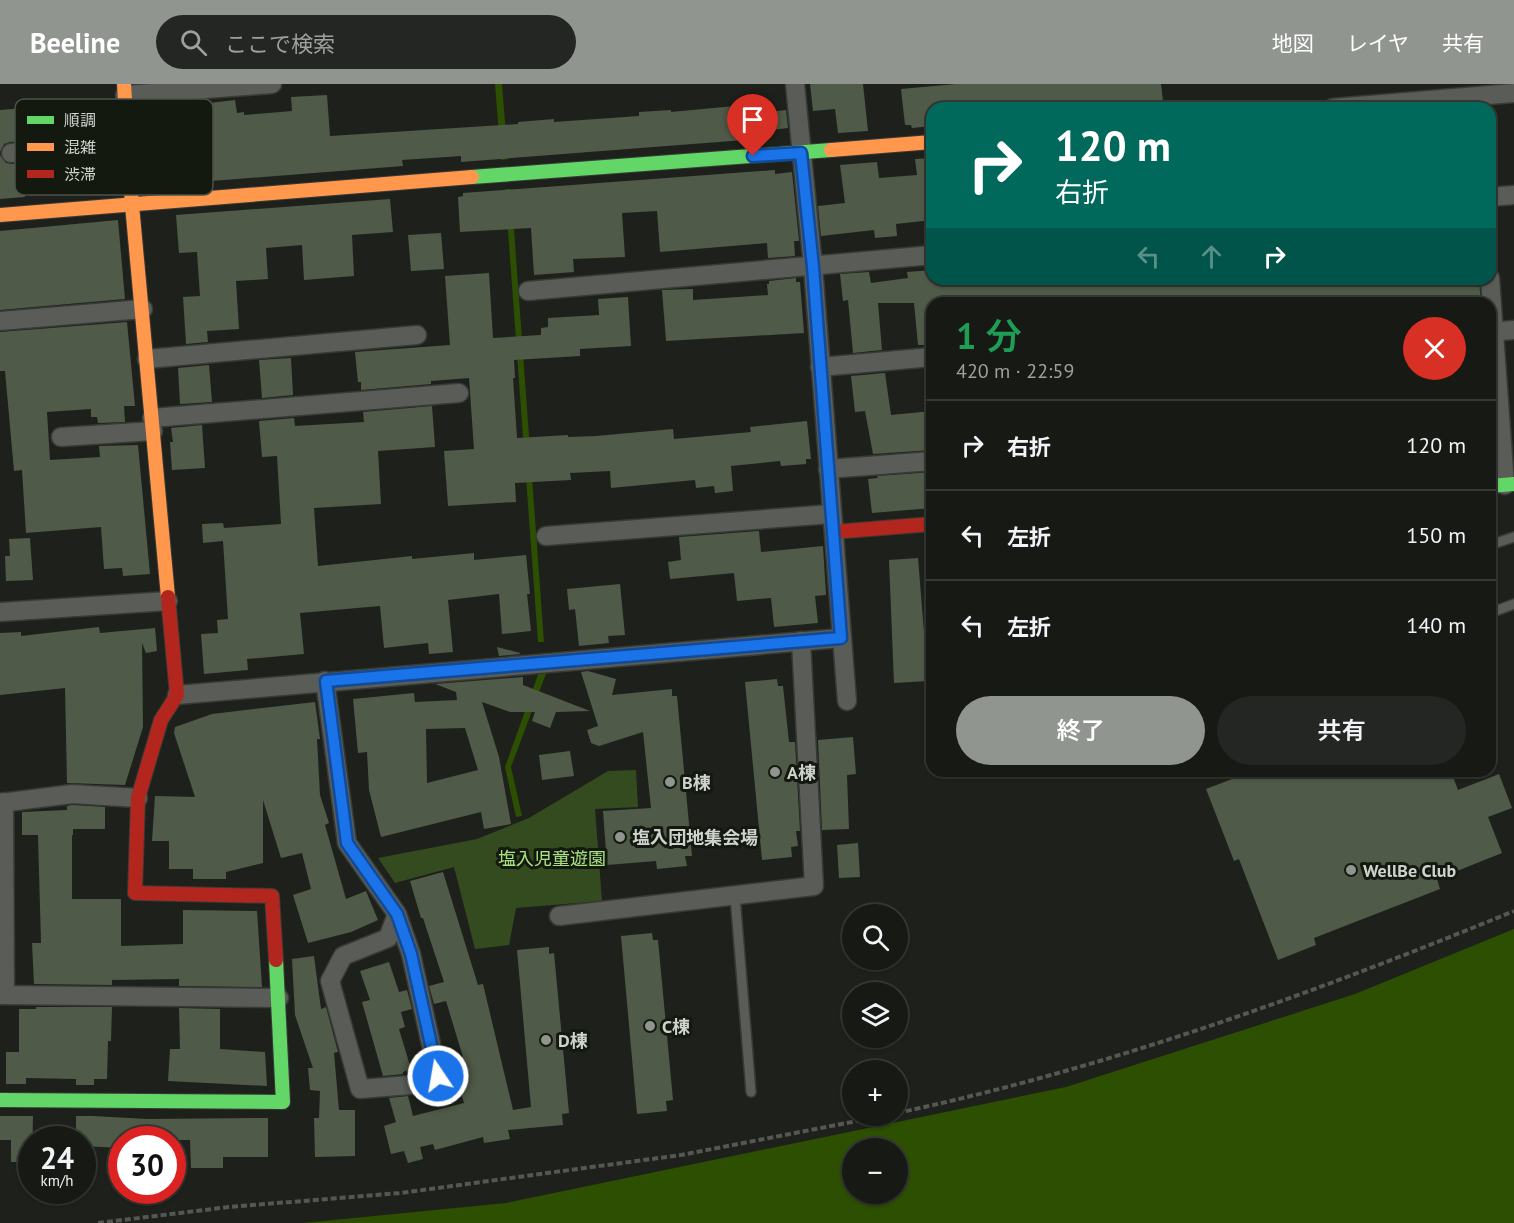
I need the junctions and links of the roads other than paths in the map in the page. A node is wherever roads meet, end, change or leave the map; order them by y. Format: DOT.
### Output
graph roads {
  1 [pos="272,84"];
  2 [pos="795,84"];
  3 [pos="124,89"];
  4 [pos="1514,93"];
  5 [pos="1476,96"];
  6 [pos="1405,102"];
  7 [pos="926,143"];
  8 [pos="11,153"];
  9 [pos="15,153"];
  10 [pos="801,153"];
  11 [pos="131,195"];
  12 [pos="1514,195"];
  13 [pos="1496,196"];
  14 [pos="132,205"];
  15 [pos="0,215"];
  16 [pos="926,256"];
  17 [pos="813,267"];
  18 [pos="528,291"];
  19 [pos="143,309"];
  20 [pos="0,321"];
  21 [pos="1514,330"];
  22 [pos="1496,332"];
  23 [pos="417,335"];
  24 [pos="926,358"];
  25 [pos="147,359"];
  26 [pos="820,367"];
  27 [pos="1496,388"];
  28 [pos="459,393"];
  29 [pos="153,425"];
  30 [pos="61,437"];
  31 [pos="926,461"];
  32 [pos="828,469"];
  33 [pos="1503,485"];
  34 [pos="832,523"];
  35 [pos="926,524"];
  36 [pos="546,536"];
  37 [pos="1514,537"];
  38 [pos="1496,542"];
  39 [pos="168,600"];
  40 [pos="1514,604"];
  41 [pos="1496,611"];
  42 [pos="0,612"];
  43 [pos="841,638"];
  44 [pos="801,641"];
  45 [pos="326,681"];
  46 [pos="177,695"];
  47 [pos="847,701"];
  48 [pos="138,798"];
  49 [pos="2,803"];
  50 [pos="735,896"];
  51 [pos="397,914"];
  52 [pos="559,916"];
  53 [pos="2,995"];
  54 [pos="279,998"];
  55 [pos="751,1092"];
  56 [pos="0,1100"];
  1 -- 3 [label="street"];
  2 -- 10 [label="street"];
  4 -- 5 [label="street"];
  5 -- 6 [label="street"];
  7 -- 10 [label="street"];
  8 -- 9 [label="street"];
  10 -- 14 [label="street"];
  10 -- 17 [label="street"];
  11 -- 14 [label="street"];
  12 -- 13 [label="street"];
  14 -- 15 [label="street"];
  14 -- 19 [label="street"];
  16 -- 17 [label="street"];
  17 -- 18 [label="street"];
  17 -- 26 [label="street"];
  19 -- 20 [label="street"];
  19 -- 25 [label="street"];
  21 -- 22 [label="street"];
  23 -- 25 [label="street"];
  24 -- 26 [label="street"];
  25 -- 29 [label="street"];
  26 -- 32 [label="street"];
  27 -- 33 [label="street"];
  28 -- 29 [label="street"];
  29 -- 30 [label="street"];
  29 -- 39 [label="street"];
  31 -- 32 [label="street"];
  32 -- 34 [label="street"];
  34 -- 35 [label="street"];
  34 -- 36 [label="street"];
  34 -- 43 [label="street"];
  37 -- 38 [label="lane"];
  39 -- 42 [label="street"];
  39 -- 46 [label="street"];
  40 -- 41 [label="lane"];
  43 -- 44 [label="street"];
  43 -- 47 [label="street"];
  44 -- 45 [label="street"];
  44 -- 50 [label="street"];
  45 -- 46 [label="street"];
  45 -- 51 [label="street"];
  46 -- 48 [label="street"];
  48 -- 49 [label="street"];
  48 -- 54 [label="street"];
  49 -- 53 [label="street"];
  50 -- 52 [label="street"];
  50 -- 55 [label="lane"];
  51 -- 51 [label="street"];
  53 -- 54 [label="street"];
  54 -- 56 [label="street"];
}
